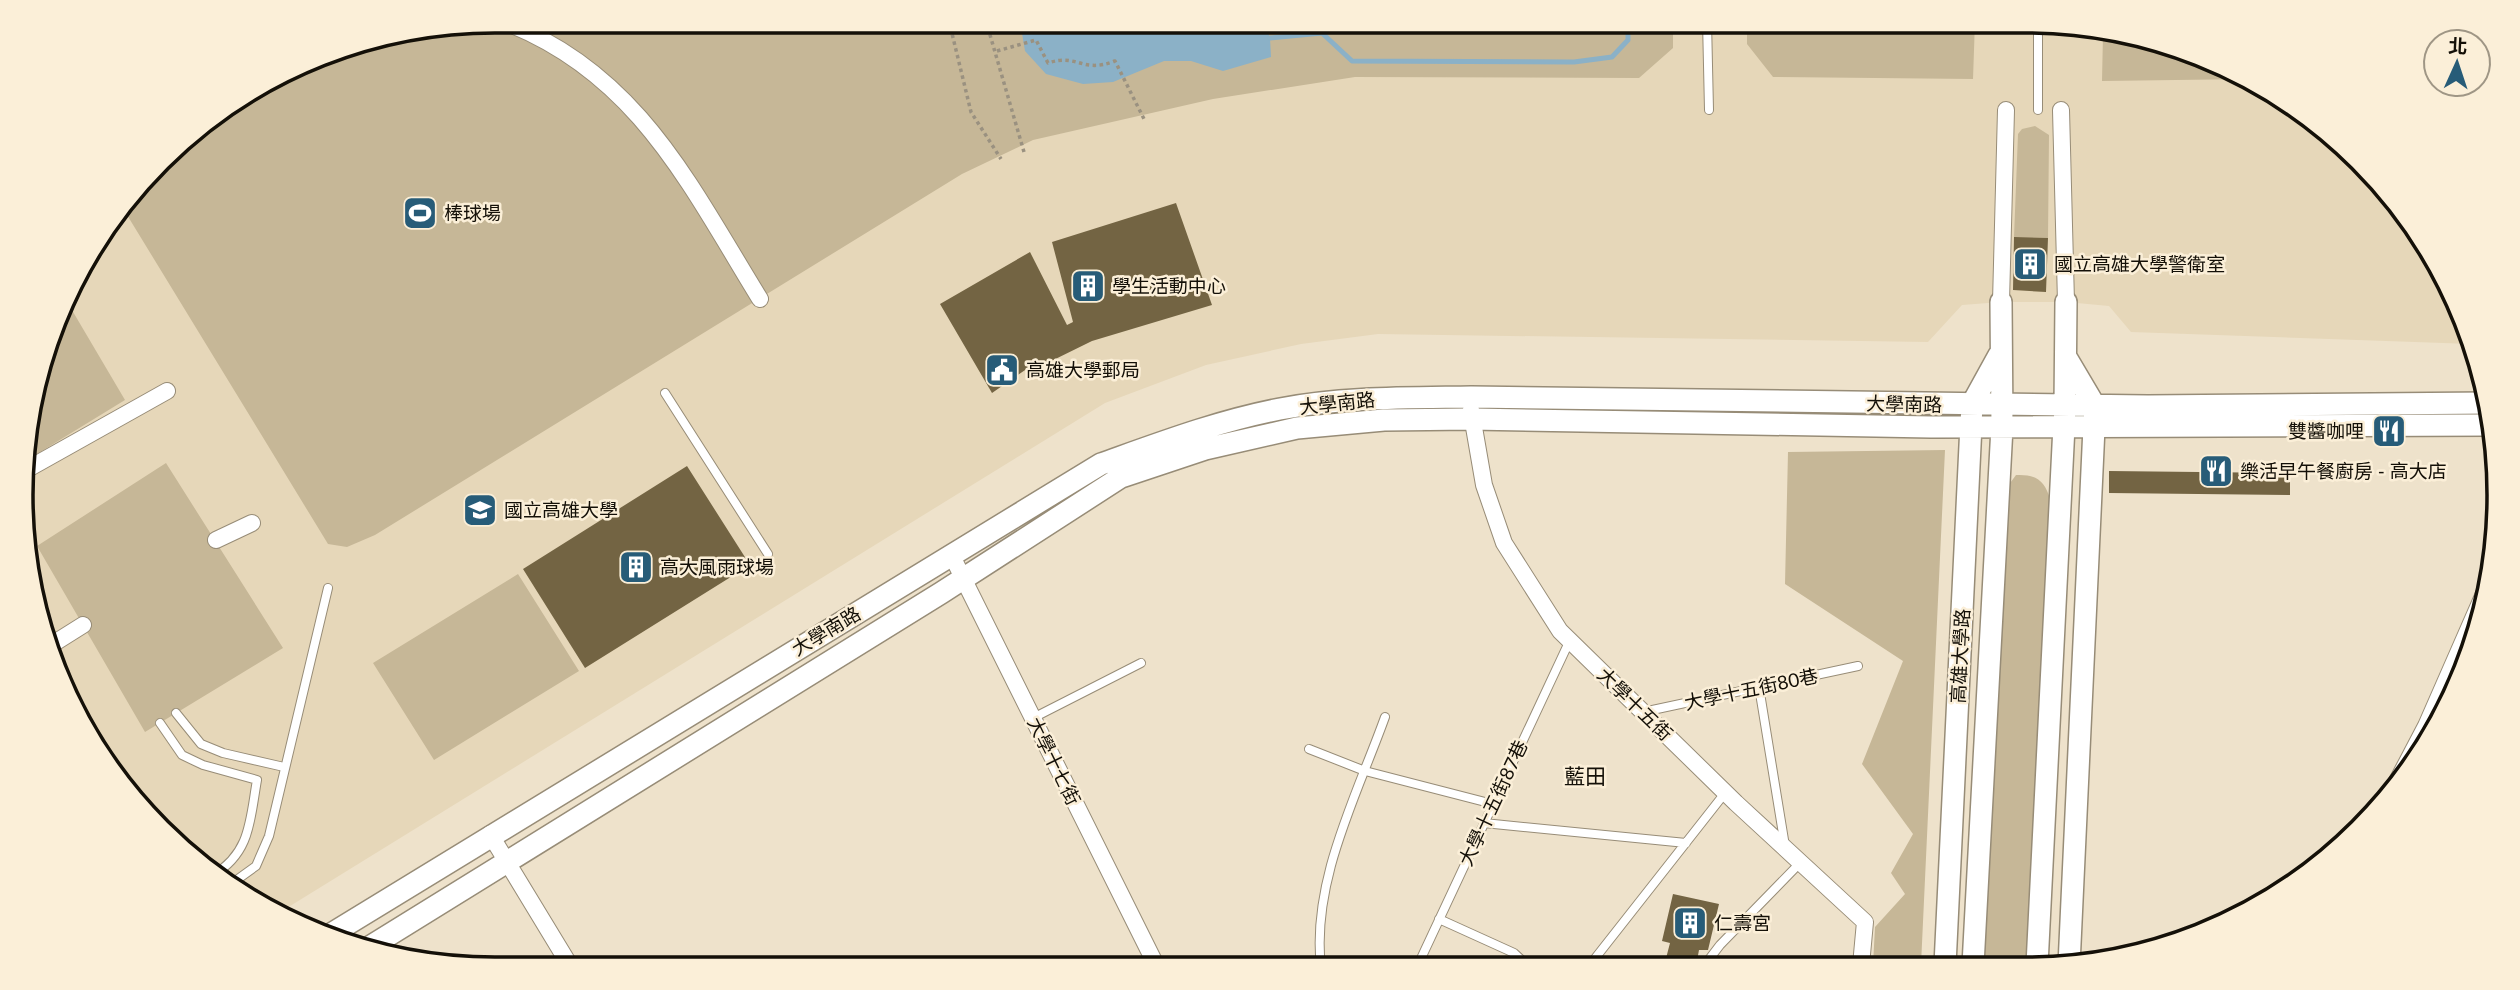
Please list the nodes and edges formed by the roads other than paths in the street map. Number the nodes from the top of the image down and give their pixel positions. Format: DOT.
graph roads {
  1 [pos="533,33"];
  2 [pos="1707,33"];
  3 [pos="2038,33"];
  4 [pos="1709,110"];
  5 [pos="2006,110"];
  6 [pos="2038,110"];
  7 [pos="2060,110"];
  8 [pos="760,299"];
  9 [pos="2001,302"];
  10 [pos="2066,302"];
  11 [pos="2000,354"];
  12 [pos="2066,357"];
  13 [pos="167,391"];
  14 [pos="665,393"];
  15 [pos="1471,397"];
  16 [pos="2478,403"];
  17 [pos="1972,404"];
  18 [pos="2002,405"];
  19 [pos="2064,416"];
  20 [pos="2095,416"];
  21 [pos="1471,418"];
  22 [pos="2481,425"];
  23 [pos="1971,427"];
  24 [pos="2002,427"];
  25 [pos="34,466"];
  26 [pos="253,523"];
  27 [pos="216,540"];
  28 [pos="768,554"];
  29 [pos="951,554"];
  30 [pos="963,579"];
  31 [pos="328,588"];
  32 [pos="83,625"];
  33 [pos="1570,640"];
  34 [pos="58,641"];
  35 [pos="2461,647"];
  36 [pos="1141,663"];
  37 [pos="1858,666"];
  38 [pos="1759,687"];
  39 [pos="1643,712"];
  40 [pos="176,713"];
  41 [pos="2431,714"];
  42 [pos="1385,717"];
  43 [pos="1033,718"];
  44 [pos="160,723"];
  45 [pos="1309,750"];
  46 [pos="284,767"];
  47 [pos="1366,771"];
  48 [pos="1726,793"];
  49 [pos="1493,804"];
  50 [pos="1484,823"];
  51 [pos="490,834"];
  52 [pos="1686,843"];
  53 [pos="1785,849"];
  54 [pos="507,861"];
  55 [pos="1800,863"];
  56 [pos="223,868"];
  57 [pos="238,879"];
  58 [pos="1439,919"];
  59 [pos="339,929"];
  60 [pos="378,942"];
  61 [pos="2069,955"];
  62 [pos="565,957"];
  63 [pos="1152,957"];
  64 [pos="1320,957"];
  65 [pos="1422,957"];
  66 [pos="1518,957"];
  67 [pos="1596,957"];
  68 [pos="1712,957"];
  69 [pos="1862,957"];
  70 [pos="1945,957"];
  71 [pos="1973,957"];
  72 [pos="2037,957"];
  1 -- 8 [label="street"];
  2 -- 4 [label="lane"];
  3 -- 6 [label="lane"];
  5 -- 9 [label="street"];
  7 -- 10 [label="street"];
  9 -- 11 [label="street, 高雄大學路"];
  10 -- 12 [label="street"];
  11 -- 17 [label="street, 高雄大學路"];
  11 -- 18 [label="street, 高雄大學路"];
  12 -- 19 [label="street"];
  12 -- 20 [label="street"];
  13 -- 25 [label="street"];
  14 -- 28 [label="lane"];
  15 -- 17 [label="street, 大學南路"];
  15 -- 21 [label="street, 大學十五街"];
  15 -- 29 [label="street, 大學南路"];
  16 -- 20 [label="street, 大學南路"];
  17 -- 18 [label="street, 大學南路"];
  17 -- 23 [label="street, 高雄大學路"];
  18 -- 19 [label="street, 大學南路"];
  18 -- 24 [label="street, 高雄大學路"];
  19 -- 20 [label="street, 大學南路"];
  19 -- 24 [label="street, 大學南路"];
  19 -- 72 [label="street"];
  20 -- 22 [label="street, 大學南路"];
  20 -- 61 [label="street"];
  21 -- 23 [label="street, 大學南路"];
  21 -- 30 [label="street, 大學南路"];
  21 -- 33 [label="street, 大學十五街"];
  23 -- 24 [label="street, 大學南路"];
  23 -- 70 [label="street, 高雄大學路"];
  24 -- 71 [label="street, 高雄大學路"];
  26 -- 27 [label="street"];
  29 -- 30 [label="street, 大學十七街"];
  29 -- 51 [label="street, 大學南路"];
  30 -- 43 [label="street, 大學十七街"];
  30 -- 54 [label="street, 大學南路"];
  31 -- 46 [label="lane"];
  32 -- 34 [label="street"];
  33 -- 39 [label="street, 大學十五街"];
  33 -- 49 [label="lane, 大學十五街87巷"];
  35 -- 41 [label="street"];
  36 -- 43 [label="lane"];
  37 -- 38 [label="lane, 大學十五街80巷"];
  38 -- 39 [label="lane, 大學十五街80巷"];
  38 -- 53 [label="lane"];
  39 -- 48 [label="street, 大學十五街"];
  40 -- 46 [label="lane"];
  42 -- 47 [label="lane"];
  43 -- 63 [label="street, 大學十七街"];
  44 -- 56 [label="lane"];
  45 -- 47 [label="lane"];
  46 -- 57 [label="lane"];
  47 -- 49 [label="lane"];
  47 -- 64 [label="lane"];
  48 -- 52 [label="lane"];
  48 -- 53 [label="street, 大學十五街"];
  49 -- 50 [label="lane, 大學十五街87巷"];
  50 -- 52 [label="lane"];
  50 -- 58 [label="lane, 大學十五街87巷"];
  51 -- 54 [label="street"];
  51 -- 59 [label="street, 大學南路"];
  52 -- 67 [label="lane"];
  53 -- 55 [label="street, 大學十五街"];
  54 -- 60 [label="street, 大學南路"];
  54 -- 62 [label="street"];
  55 -- 68 [label="lane"];
  55 -- 69 [label="street, 大學十五街"];
  58 -- 65 [label="lane, 大學十五街87巷"];
  58 -- 66 [label="lane"];
}
